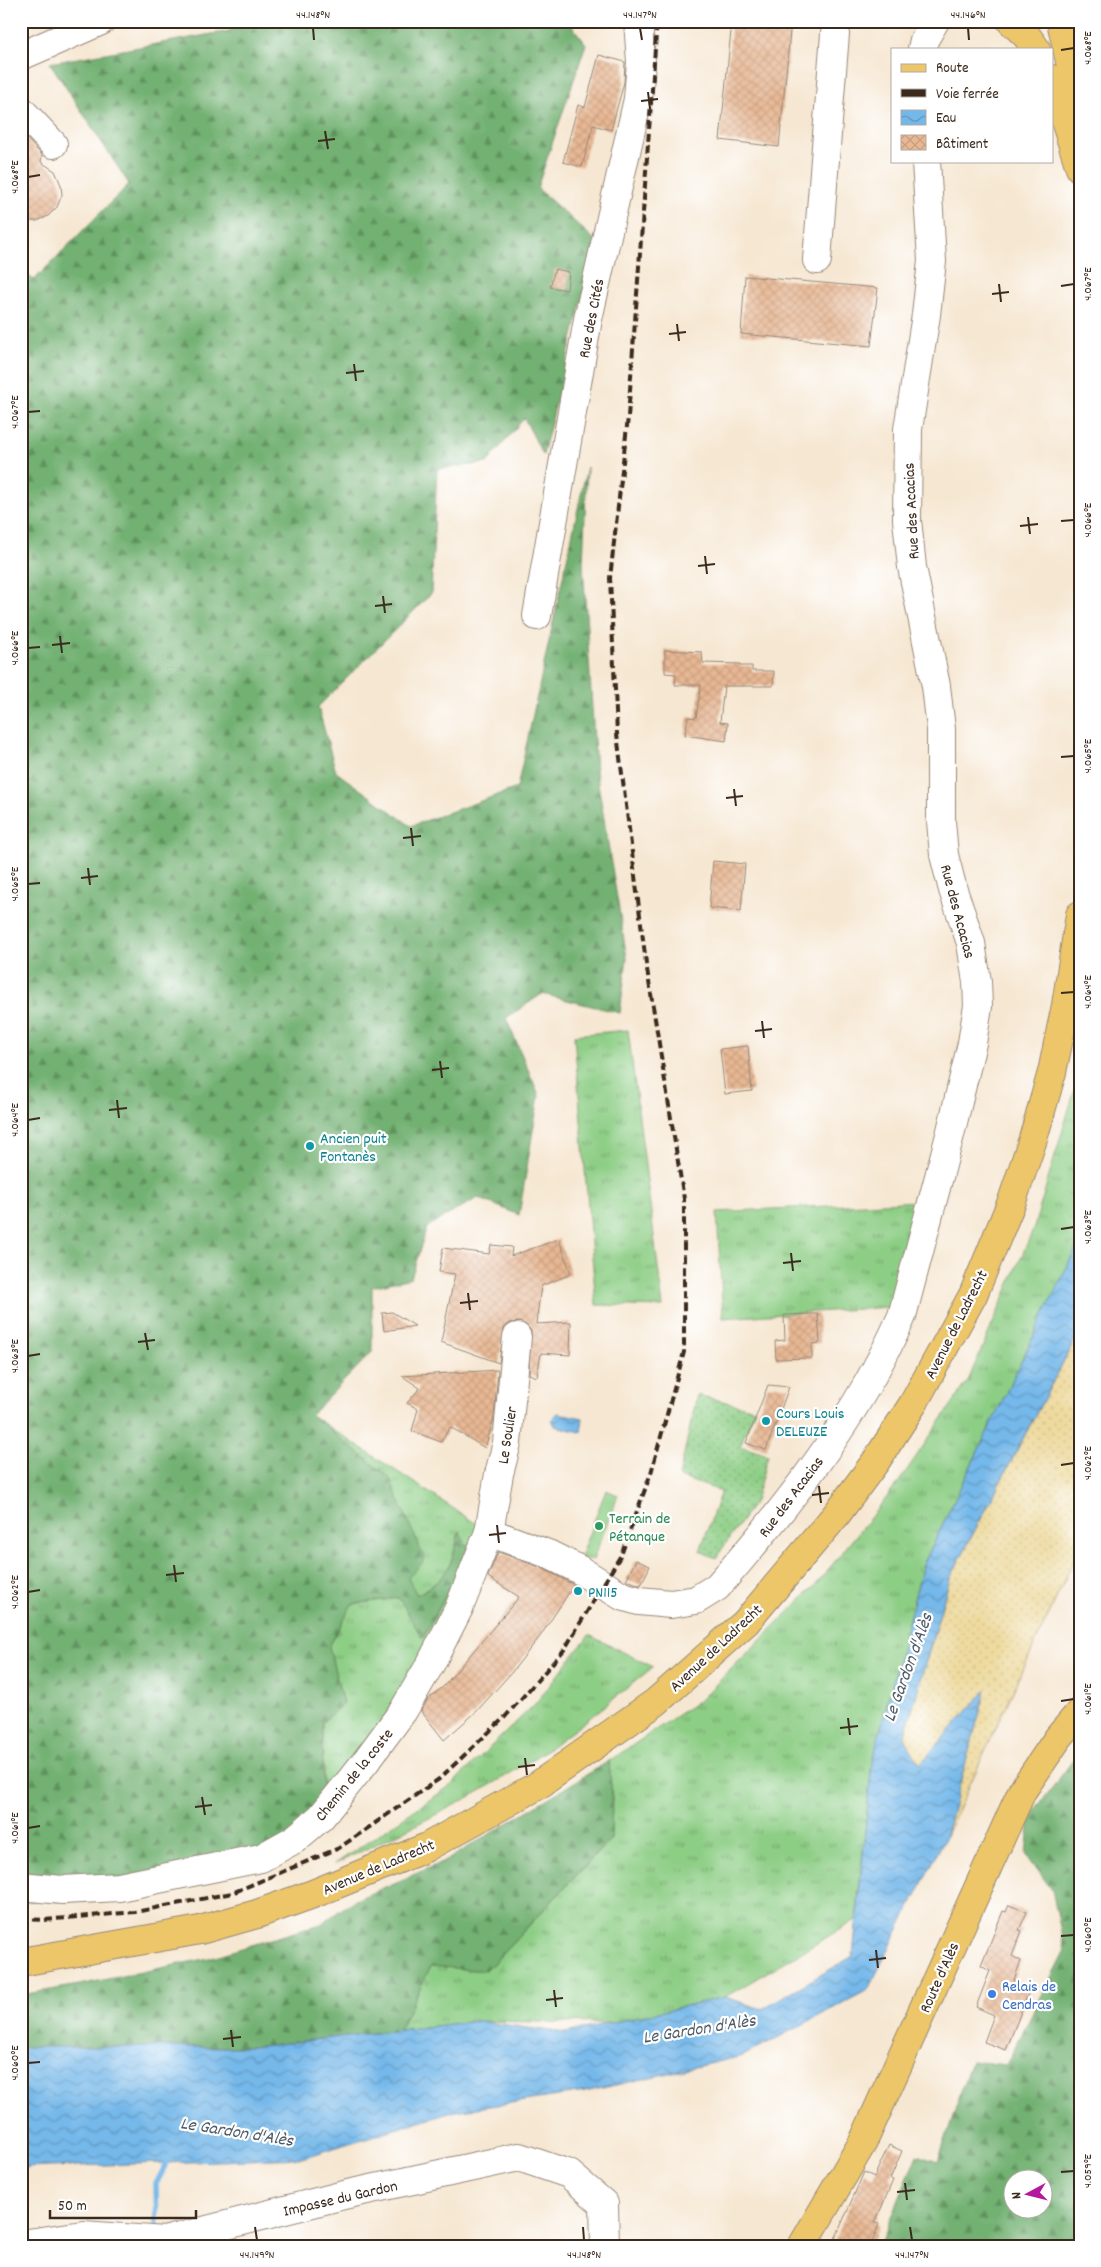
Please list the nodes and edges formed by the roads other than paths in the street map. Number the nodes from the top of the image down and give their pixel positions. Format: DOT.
graph roads {
  1 [pos="101,21"];
  2 [pos="638,21"];
  3 [pos="836,21"];
  4 [pos="1011,21"];
  5 [pos="1061,21"];
  6 [pos="933,22"];
  7 [pos="922,48"];
  8 [pos="1035,48"];
  9 [pos="21,56"];
  10 [pos="1054,85"];
  11 [pos="1080,108"];
  12 [pos="21,110"];
  13 [pos="53,144"];
  14 [pos="926,162"];
  15 [pos="1080,168"];
  16 [pos="817,260"];
  17 [pos="537,616"];
  18 [pos="1080,915"];
  19 [pos="517,1337"];
  20 [pos="489,1532"];
  21 [pos="1080,1712"];
  22 [pos="21,1886"];
  23 [pos="21,1962"];
  24 [pos="21,2244"];
  25 [pos="605,2246"];
  26 [pos="802,2246"];
  1 -- 9 [label="street"];
  2 -- 17 [label="street, Rue des Cités"];
  3 -- 16 [label="street"];
  4 -- 8 [label="main road"];
  5 -- 11 [label="main road"];
  6 -- 7 [label="street"];
  10 -- 15 [label="main road"];
  12 -- 13 [label="street"];
  14 -- 20 [label="street, Rue des Acacias"];
  18 -- 23 [label="main road, Avenue de Ladrecht"];
  19 -- 20 [label="street, Le Soulier"];
  20 -- 22 [label="street, Chemin de la coste"];
  21 -- 26 [label="main road, Route d'Alès"];
  24 -- 25 [label="street, Impasse du Gardon"];
}
